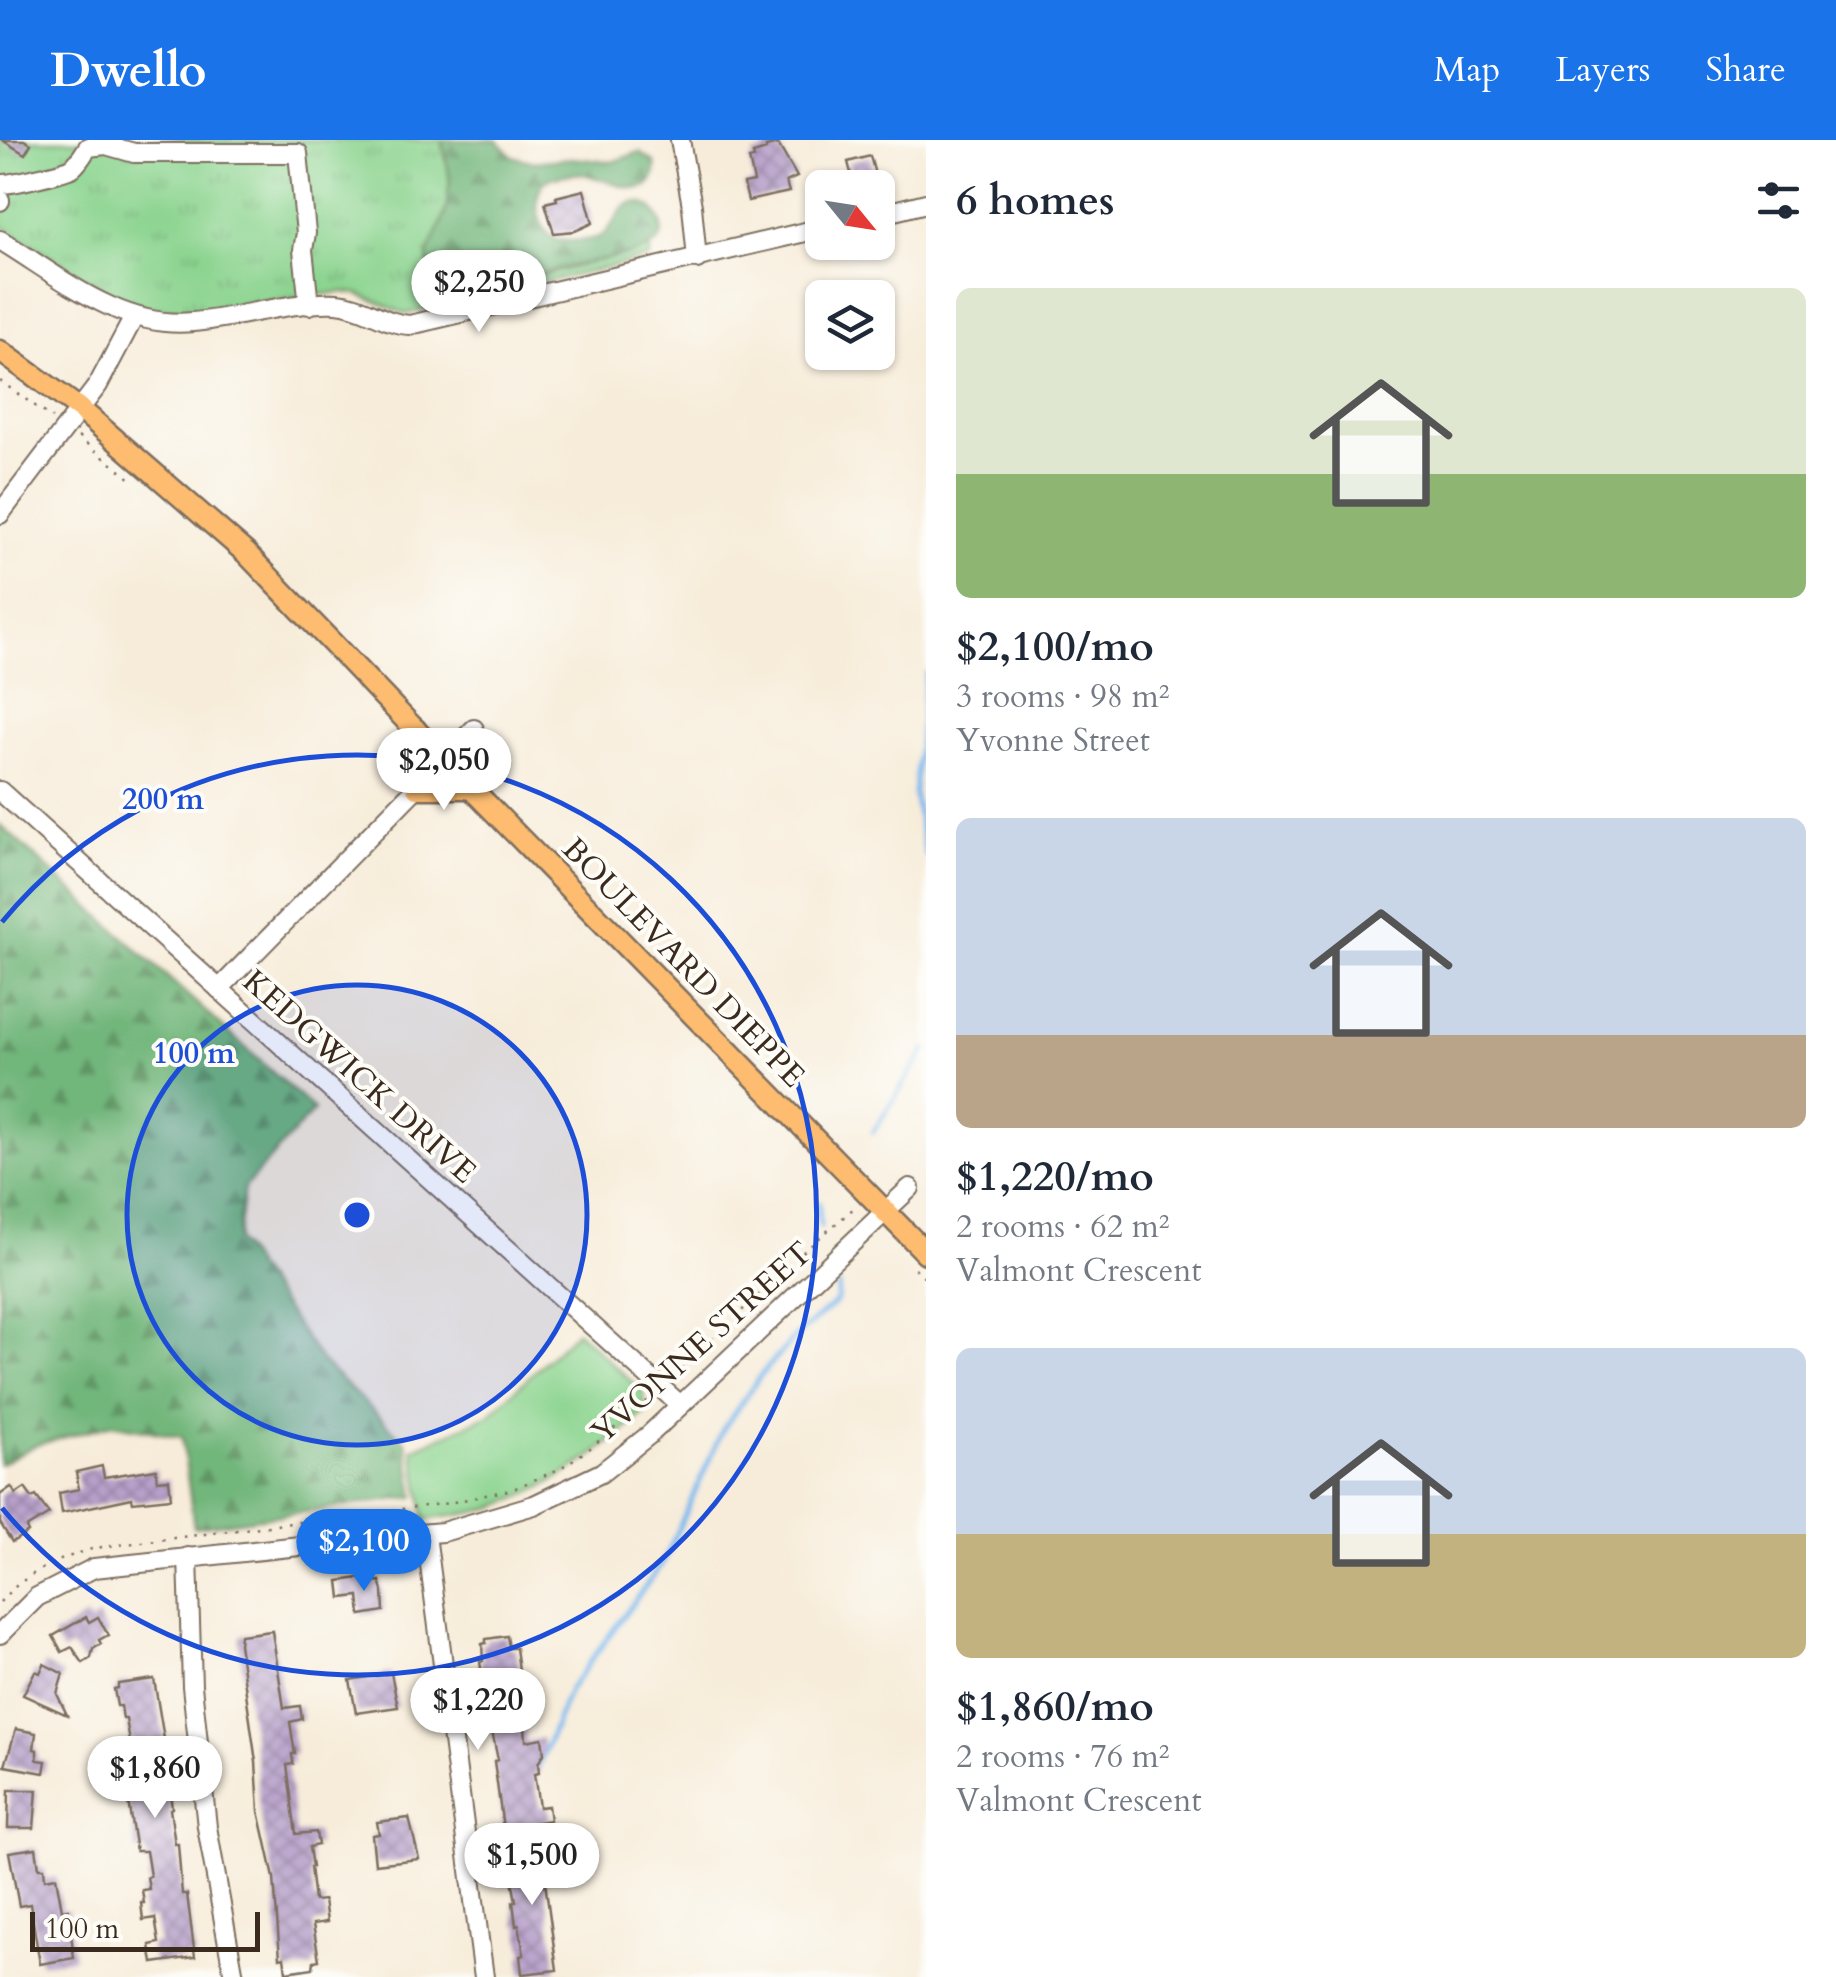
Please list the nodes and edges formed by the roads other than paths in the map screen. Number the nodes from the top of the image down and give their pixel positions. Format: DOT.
graph roads {
  1 [pos="680,140"];
  2 [pos="0,184"];
  3 [pos="926,203"];
  4 [pos="895,211"];
  5 [pos="805,232"];
  6 [pos="0,240"];
  7 [pos="697,259"];
  8 [pos="309,305"];
  9 [pos="134,318"];
  10 [pos="0,351"];
  11 [pos="80,409"];
  12 [pos="0,514"];
  13 [pos="415,729"];
  14 [pos="474,729"];
  15 [pos="444,760"];
  16 [pos="417,788"];
  17 [pos="471,788"];
  18 [pos="0,791"];
  19 [pos="219,989"];
  20 [pos="910,1188"];
  21 [pos="886,1213"];
  22 [pos="926,1253"];
  23 [pos="680,1404"];
  24 [pos="426,1536"];
  25 [pos="188,1557"];
  26 [pos="0,1634"];
  27 [pos="234,1977"];
  28 [pos="484,1977"];
  1 -- 7 [label="street"];
  2 -- 8 [label="street"];
  3 -- 4 [label="street"];
  5 -- 7 [label="street"];
  6 -- 9 [label="street"];
  7 -- 8 [label="street"];
  8 -- 9 [label="street"];
  9 -- 11 [label="street"];
  10 -- 11 [label="main road, BOULEVARD DIEPPE"];
  11 -- 12 [label="street"];
  11 -- 13 [label="main road, BOULEVARD DIEPPE"];
  13 -- 15 [label="main road, BOULEVARD DIEPPE"];
  13 -- 16 [label="main road"];
  14 -- 15 [label="street"];
  15 -- 16 [label="street"];
  15 -- 17 [label="main road, BOULEVARD DIEPPE"];
  16 -- 17 [label="main road"];
  16 -- 19 [label="street"];
  17 -- 21 [label="main road, BOULEVARD DIEPPE"];
  18 -- 19 [label="street, KEDGWICK DRIVE"];
  19 -- 23 [label="street, KEDGWICK DRIVE"];
  20 -- 21 [label="street, YVONNE STREET"];
  21 -- 22 [label="main road, BOULEVARD DIEPPE"];
  21 -- 23 [label="street, YVONNE STREET"];
  23 -- 24 [label="street, YVONNE STREET"];
  24 -- 25 [label="street, YVONNE STREET"];
  24 -- 28 [label="street"];
  25 -- 26 [label="street, YVONNE STREET"];
  25 -- 27 [label="street"];
}
